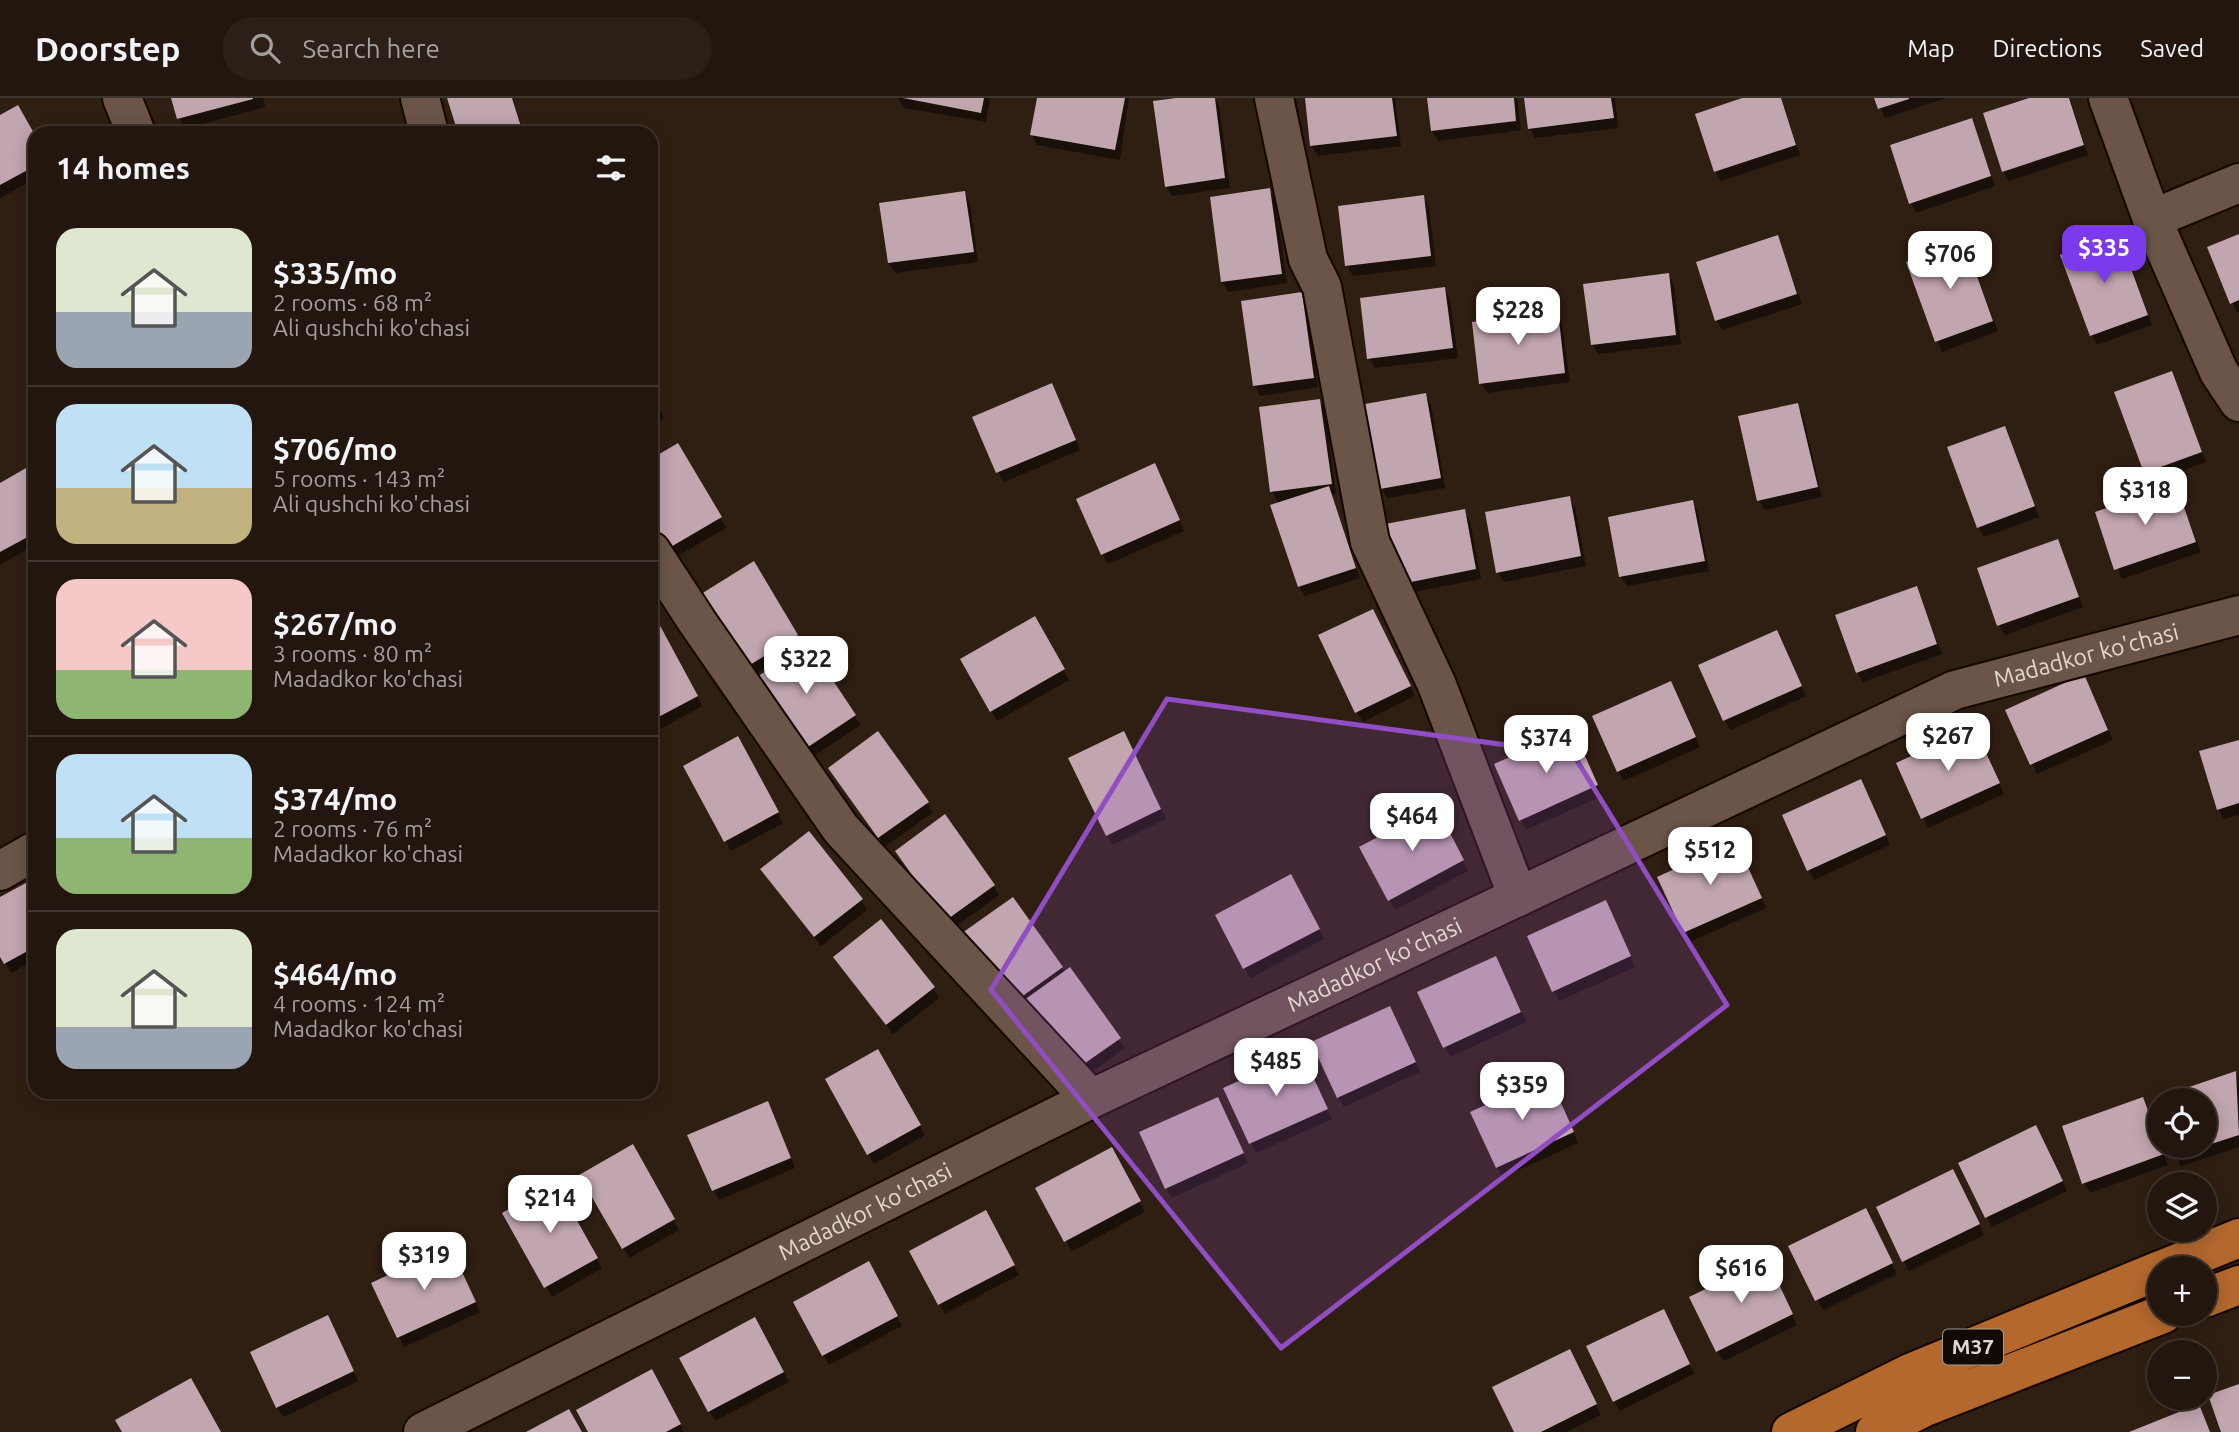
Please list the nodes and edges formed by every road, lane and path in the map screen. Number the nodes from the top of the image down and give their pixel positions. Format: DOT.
graph roads {
  1 [pos="122,98"];
  2 [pos="420,98"];
  3 [pos="1274,98"];
  4 [pos="2108,98"];
  5 [pos="133,126"];
  6 [pos="427,126"];
  7 [pos="2239,183"];
  8 [pos="2152,219"];
  9 [pos="2239,402"];
  10 [pos="658,561"];
  11 [pos="2239,615"];
  12 [pos="28,855"];
  13 [pos="0,871"];
  14 [pos="1518,897"];
  15 [pos="1091,1099"];
  16 [pos="2239,1238"];
  17 [pos="2194,1256"];
  18 [pos="2147,1275"];
  19 [pos="2239,1285"];
  20 [pos="2217,1293"];
  21 [pos="2147,1320"];
  22 [pos="423,1432"];
  23 [pos="1791,1432"];
  24 [pos="1875,1432"];
  1 -- 5 [label="street"];
  2 -- 6 [label="street"];
  3 -- 14 [label="street"];
  4 -- 8 [label="street"];
  7 -- 8 [label="street"];
  8 -- 9 [label="street"];
  10 -- 15 [label="street"];
  11 -- 14 [label="street, Madadkor ko'chasi"];
  12 -- 13 [label="street"];
  14 -- 15 [label="street, Madadkor ko'chasi"];
  15 -- 22 [label="street, Madadkor ko'chasi"];
  16 -- 17 [label="highway, M37"];
  18 -- 23 [label="highway, M37"];
  19 -- 20 [label="highway"];
  21 -- 24 [label="highway, M37"];
}
